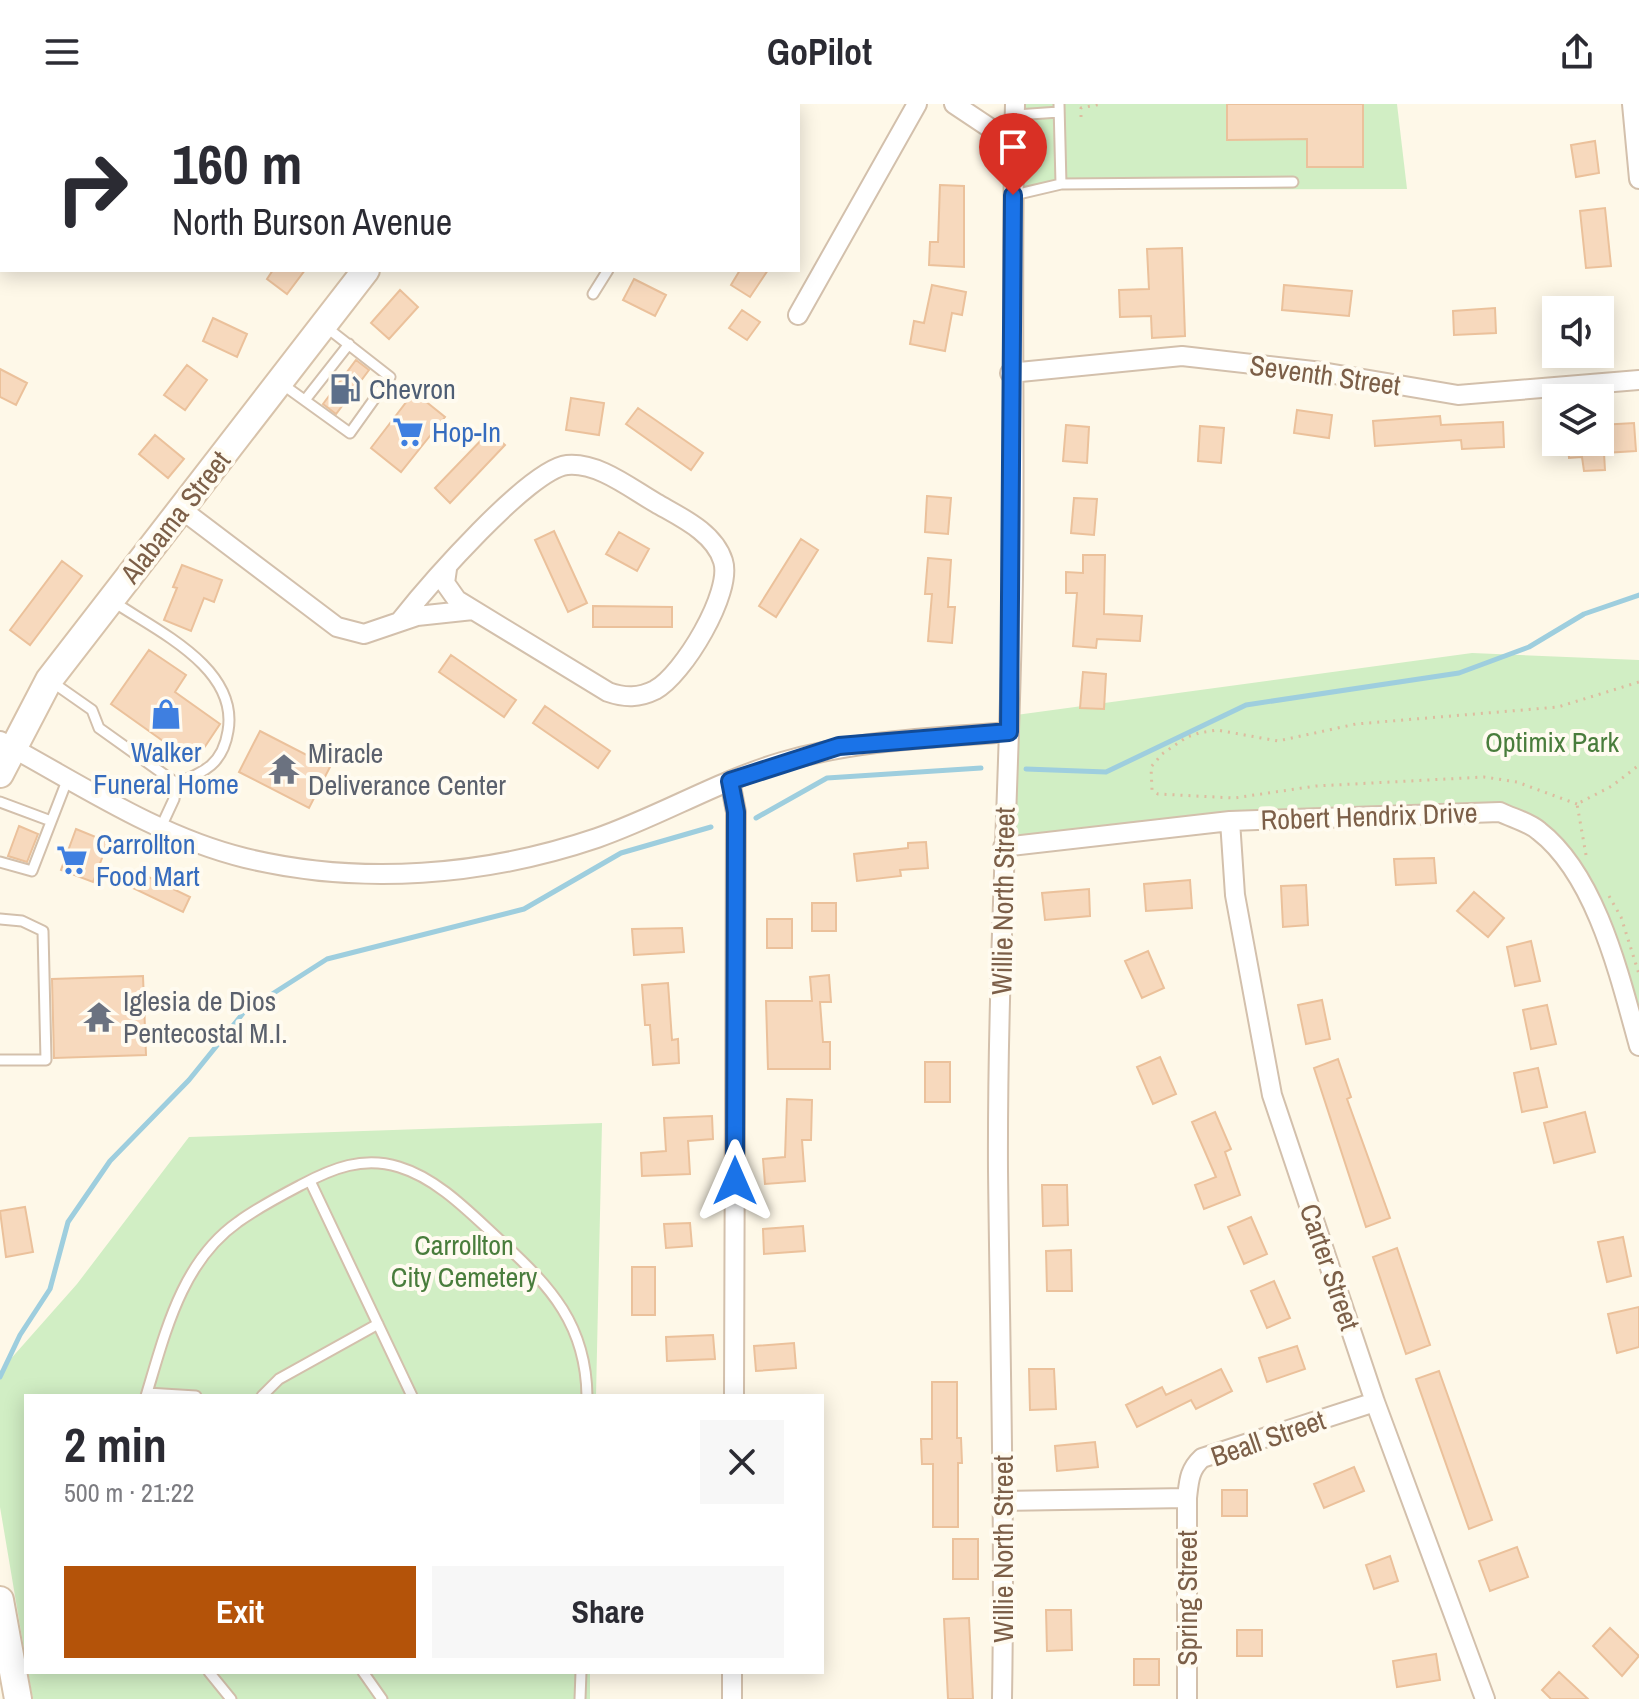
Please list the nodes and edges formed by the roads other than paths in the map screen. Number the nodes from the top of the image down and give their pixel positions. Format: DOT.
graph roads {
  1 [pos="917,104"];
  2 [pos="954,104"];
  3 [pos="1632,104"];
  4 [pos="1059,108"];
  5 [pos="1015,109"];
  6 [pos="1014,144"];
  7 [pos="1639,179"];
  8 [pos="1293,182"];
  9 [pos="1061,184"];
  10 [pos="1013,195"];
  11 [pos="364,272"];
  12 [pos="607,272"];
  13 [pos="593,294"];
  14 [pos="798,315"];
  15 [pos="324,325"];
  16 [pos="349,344"];
  17 [pos="1010,373"];
  18 [pos="1639,380"];
  19 [pos="279,382"];
  20 [pos="305,400"];
  21 [pos="181,509"];
  22 [pos="447,569"];
  23 [pos="111,600"];
  24 [pos="473,610"];
  25 [pos="400,621"];
  26 [pos="49,680"];
  27 [pos="1009,732"];
  28 [pos="6,744"];
  29 [pos="0,774"];
  30 [pos="68,778"];
  31 [pos="730,781"];
  32 [pos="176,783"];
  33 [pos="0,802"];
  34 [pos="51,821"];
  35 [pos="1230,821"];
  36 [pos="161,827"];
  37 [pos="1003,847"];
  38 [pos="0,862"];
  39 [pos="0,919"];
  40 [pos="1639,1046"];
  41 [pos="0,1060"];
  42 [pos="310,1181"];
  43 [pos="378,1324"];
  44 [pos="146,1394"];
  45 [pos="264,1394"];
  46 [pos="411,1394"];
  47 [pos="587,1394"];
  48 [pos="734,1394"];
  49 [pos="1375,1402"];
  50 [pos="1187,1498"];
  51 [pos="1005,1501"];
  52 [pos="0,1600"];
  53 [pos="18,1653"];
  54 [pos="211,1674"];
  55 [pos="364,1674"];
  56 [pos="581,1674"];
  57 [pos="732,1674"];
  58 [pos="18,1699"];
  59 [pos="231,1699"];
  60 [pos="382,1699"];
  61 [pos="580,1699"];
  62 [pos="732,1699"];
  63 [pos="1002,1699"];
  64 [pos="1187,1699"];
  65 [pos="1485,1699"];
  1 -- 14 [label="street"];
  2 -- 6 [label="street"];
  3 -- 7 [label="street"];
  4 -- 5 [label="lane"];
  4 -- 9 [label="lane"];
  5 -- 6 [label="street, Willie North Street"];
  6 -- 10 [label="street, Willie North Street"];
  8 -- 9 [label="lane"];
  9 -- 10 [label="lane"];
  10 -- 17 [label="street, Willie North Street"];
  11 -- 15 [label="main road, Alabama Street"];
  12 -- 13 [label="lane"];
  15 -- 16 [label="lane"];
  15 -- 19 [label="main road, Alabama Street"];
  16 -- 20 [label="lane"];
  16 -- 20 [label="lane"];
  17 -- 18 [label="street, Seventh Street"];
  17 -- 27 [label="street, Willie North Street"];
  19 -- 20 [label="lane"];
  19 -- 21 [label="main road, Alabama Street"];
  21 -- 23 [label="main road, Alabama Street"];
  21 -- 25 [label="street"];
  22 -- 24 [label="street"];
  22 -- 24 [label="street"];
  22 -- 25 [label="street"];
  23 -- 26 [label="main road, Alabama Street"];
  23 -- 32 [label="lane"];
  24 -- 25 [label="street"];
  26 -- 28 [label="main road, Alabama Street"];
  26 -- 32 [label="lane"];
  27 -- 31 [label="street"];
  27 -- 37 [label="street, Willie North Street"];
  28 -- 29 [label="main road, Alabama Street"];
  28 -- 30 [label="street"];
  30 -- 34 [label="lane"];
  30 -- 36 [label="street"];
  31 -- 36 [label="street"];
  31 -- 48 [label="street"];
  32 -- 36 [label="lane"];
  33 -- 34 [label="lane"];
  34 -- 38 [label="lane"];
  35 -- 37 [label="street, Robert Hendrix Drive"];
  35 -- 40 [label="street, Robert Hendrix Drive"];
  35 -- 49 [label="street, Carter Street"];
  37 -- 51 [label="street, Willie North Street"];
  39 -- 41 [label="lane"];
  42 -- 43 [label="lane"];
  42 -- 44 [label="lane"];
  42 -- 47 [label="lane"];
  43 -- 45 [label="lane"];
  43 -- 46 [label="lane"];
  49 -- 50 [label="street, Beall Street"];
  49 -- 65 [label="street, Carter Street"];
  50 -- 51 [label="street"];
  50 -- 64 [label="street, Spring Street"];
  51 -- 63 [label="street, Willie North Street"];
  52 -- 53 [label="main road"];
  53 -- 58 [label="main road"];
  54 -- 59 [label="lane"];
  55 -- 60 [label="lane"];
  56 -- 61 [label="lane"];
  57 -- 62 [label="street"];
}
